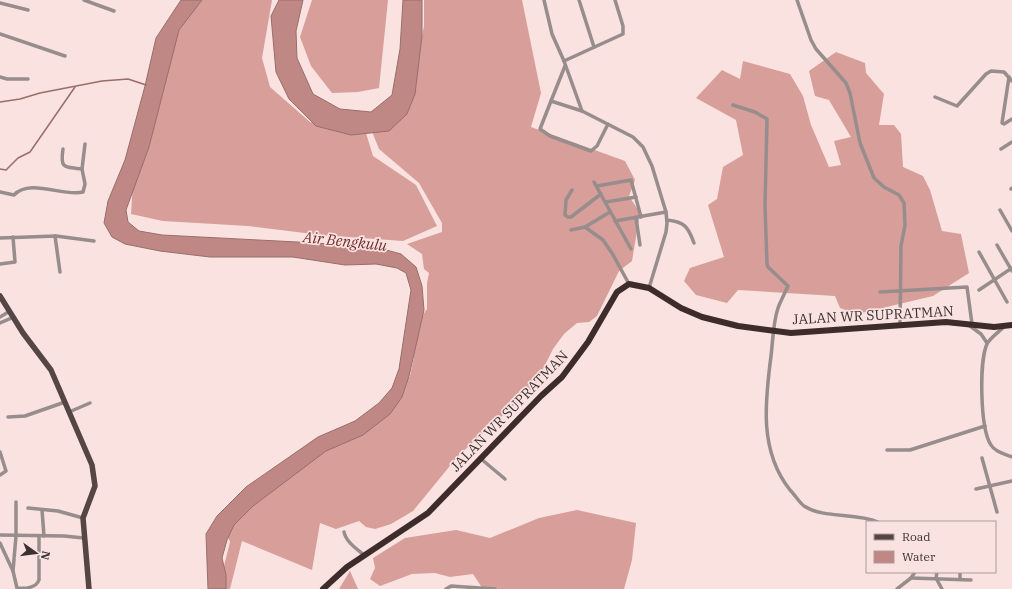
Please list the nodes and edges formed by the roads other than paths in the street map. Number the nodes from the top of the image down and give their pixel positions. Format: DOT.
graph roads {
  1 [pos="84,0"];
  2 [pos="544,0"];
  3 [pos="579,0"];
  4 [pos="615,0"];
  5 [pos="797,0"];
  6 [pos="0,3"];
  7 [pos="28,10"];
  8 [pos="114,11"];
  9 [pos="0,34"];
  10 [pos="594,47"];
  11 [pos="65,56"];
  12 [pos="564,60"];
  13 [pos="565,66"];
  14 [pos="0,77"];
  15 [pos="1009,77"];
  16 [pos="28,78"];
  17 [pos="1012,81"];
  18 [pos="935,97"];
  19 [pos="551,101"];
  20 [pos="733,105"];
  21 [pos="582,112"];
  22 [pos="1012,119"];
  23 [pos="608,124"];
  24 [pos="1012,142"];
  25 [pos="85,144"];
  26 [pos="63,149"];
  27 [pos="1001,149"];
  28 [pos="82,169"];
  29 [pos="594,182"];
  30 [pos="597,186"];
  31 [pos="572,190"];
  32 [pos="0,192"];
  33 [pos="601,194"];
  34 [pos="636,198"];
  35 [pos="606,202"];
  36 [pos="1000,210"];
  37 [pos="610,212"];
  38 [pos="666,212"];
  39 [pos="641,217"];
  40 [pos="636,218"];
  41 [pos="667,220"];
  42 [pos="615,222"];
  43 [pos="585,227"];
  44 [pos="571,230"];
  45 [pos="1012,231"];
  46 [pos="54,236"];
  47 [pos="13,237"];
  48 [pos="0,238"];
  49 [pos="94,241"];
  50 [pos="694,243"];
  51 [pos="640,245"];
  52 [pos="997,245"];
  53 [pos="631,249"];
  54 [pos="979,252"];
  55 [pos="0,264"];
  56 [pos="1012,269"];
  57 [pos="60,272"];
  58 [pos="995,279"];
  59 [pos="630,284"];
  60 [pos="649,288"];
  61 [pos="900,290"];
  62 [pos="979,290"];
  63 [pos="880,292"];
  64 [pos="0,296"];
  65 [pos="1007,302"];
  66 [pos="10,311"];
  67 [pos="0,317"];
  68 [pos="14,317"];
  69 [pos="0,323"];
  70 [pos="900,324"];
  71 [pos="969,324"];
  72 [pos="1012,325"];
  73 [pos="1005,326"];
  74 [pos="774,330"];
  75 [pos="987,343"];
  76 [pos="65,402"];
  77 [pos="90,403"];
  78 [pos="68,412"];
  79 [pos="8,417"];
  80 [pos="985,426"];
  81 [pos="887,450"];
  82 [pos="0,452"];
  83 [pos="1012,457"];
  84 [pos="480,458"];
  85 [pos="982,458"];
  86 [pos="0,475"];
  87 [pos="505,479"];
  88 [pos="1012,481"];
  89 [pos="990,486"];
  90 [pos="976,489"];
  91 [pos="16,502"];
  92 [pos="28,508"];
  93 [pos="42,510"];
  94 [pos="997,512"];
  95 [pos="83,518"];
  96 [pos="875,521"];
  97 [pos="344,532"];
  98 [pos="0,535"];
  99 [pos="16,536"];
  100 [pos="39,536"];
  101 [pos="44,536"];
  102 [pos="84,538"];
  103 [pos="0,543"];
  104 [pos="364,556"];
  105 [pos="13,571"];
  106 [pos="915,573"];
  107 [pos="937,573"];
  108 [pos="960,573"];
  109 [pos="911,578"];
  110 [pos="936,578"];
  111 [pos="960,579"];
  112 [pos="971,580"];
  113 [pos="89,589"];
  114 [pos="323,589"];
  115 [pos="446,589"];
  116 [pos="494,589"];
  117 [pos="898,589"];
  118 [pos="942,589"];
  1 -- 8 [label="street"];
  2 -- 12 [label="street"];
  3 -- 10 [label="street"];
  4 -- 10 [label="street"];
  5 -- 61 [label="street"];
  6 -- 7 [label="street"];
  9 -- 11 [label="street"];
  10 -- 12 [label="street"];
  12 -- 13 [label="street"];
  13 -- 19 [label="street"];
  13 -- 21 [label="street"];
  14 -- 16 [label="street"];
  15 -- 17 [label="street"];
  15 -- 18 [label="street"];
  15 -- 22 [label="street"];
  19 -- 21 [label="street"];
  19 -- 23 [label="street"];
  20 -- 74 [label="street"];
  21 -- 23 [label="street"];
  23 -- 38 [label="street"];
  24 -- 27 [label="street"];
  25 -- 28 [label="street"];
  26 -- 28 [label="street"];
  28 -- 32 [label="street"];
  29 -- 30 [label="street"];
  30 -- 33 [label="street"];
  30 -- 34 [label="street"];
  31 -- 33 [label="street"];
  33 -- 35 [label="street"];
  34 -- 35 [label="street"];
  34 -- 39 [label="street"];
  35 -- 37 [label="street"];
  36 -- 45 [label="street"];
  37 -- 42 [label="street"];
  37 -- 43 [label="street"];
  38 -- 39 [label="street"];
  38 -- 41 [label="street"];
  39 -- 40 [label="street"];
  40 -- 42 [label="street"];
  40 -- 51 [label="street"];
  41 -- 50 [label="street"];
  41 -- 60 [label="street"];
  42 -- 53 [label="street"];
  43 -- 44 [label="street"];
  43 -- 59 [label="street"];
  46 -- 47 [label="street"];
  46 -- 49 [label="street"];
  46 -- 57 [label="street"];
  47 -- 48 [label="street"];
  47 -- 55 [label="street"];
  52 -- 56 [label="street"];
  54 -- 58 [label="street"];
  56 -- 58 [label="street"];
  58 -- 62 [label="street"];
  58 -- 65 [label="street"];
  59 -- 60 [label="highway, JALAN WR SUPRATMAN"];
  59 -- 84 [label="highway, JALAN WR SUPRATMAN"];
  60 -- 74 [label="highway, JALAN WR SUPRATMAN"];
  61 -- 63 [label="street"];
  61 -- 70 [label="street"];
  61 -- 71 [label="street"];
  64 -- 66 [label="main road"];
  66 -- 67 [label="street"];
  66 -- 68 [label="main road"];
  68 -- 69 [label="street"];
  68 -- 76 [label="main road"];
  70 -- 71 [label="highway, JALAN WR SUPRATMAN"];
  70 -- 74 [label="highway, JALAN WR SUPRATMAN"];
  71 -- 73 [label="highway, JALAN WR SUPRATMAN"];
  71 -- 75 [label="street"];
  72 -- 73 [label="highway, JALAN WR SUPRATMAN"];
  73 -- 75 [label="street"];
  74 -- 96 [label="street"];
  75 -- 80 [label="street"];
  76 -- 78 [label="main road"];
  76 -- 79 [label="street"];
  77 -- 78 [label="street"];
  78 -- 95 [label="main road"];
  80 -- 81 [label="street"];
  80 -- 83 [label="street"];
  82 -- 86 [label="street"];
  84 -- 87 [label="street"];
  84 -- 104 [label="highway, JALAN WR SUPRATMAN"];
  85 -- 89 [label="street"];
  88 -- 89 [label="street"];
  89 -- 90 [label="street"];
  89 -- 94 [label="street"];
  91 -- 99 [label="street"];
  92 -- 93 [label="street"];
  93 -- 95 [label="street"];
  93 -- 101 [label="street"];
  95 -- 102 [label="main road"];
  97 -- 104 [label="street"];
  98 -- 99 [label="street"];
  99 -- 100 [label="street"];
  99 -- 105 [label="street"];
  100 -- 101 [label="street"];
  100 -- 105 [label="street"];
  101 -- 102 [label="street"];
  102 -- 113 [label="main road"];
  103 -- 105 [label="street"];
  104 -- 114 [label="highway, JALAN WR SUPRATMAN"];
  106 -- 109 [label="street"];
  107 -- 110 [label="street"];
  108 -- 111 [label="street"];
  109 -- 110 [label="street"];
  109 -- 117 [label="street"];
  110 -- 111 [label="street"];
  110 -- 118 [label="street"];
  111 -- 112 [label="street"];
  115 -- 116 [label="street"];
}
